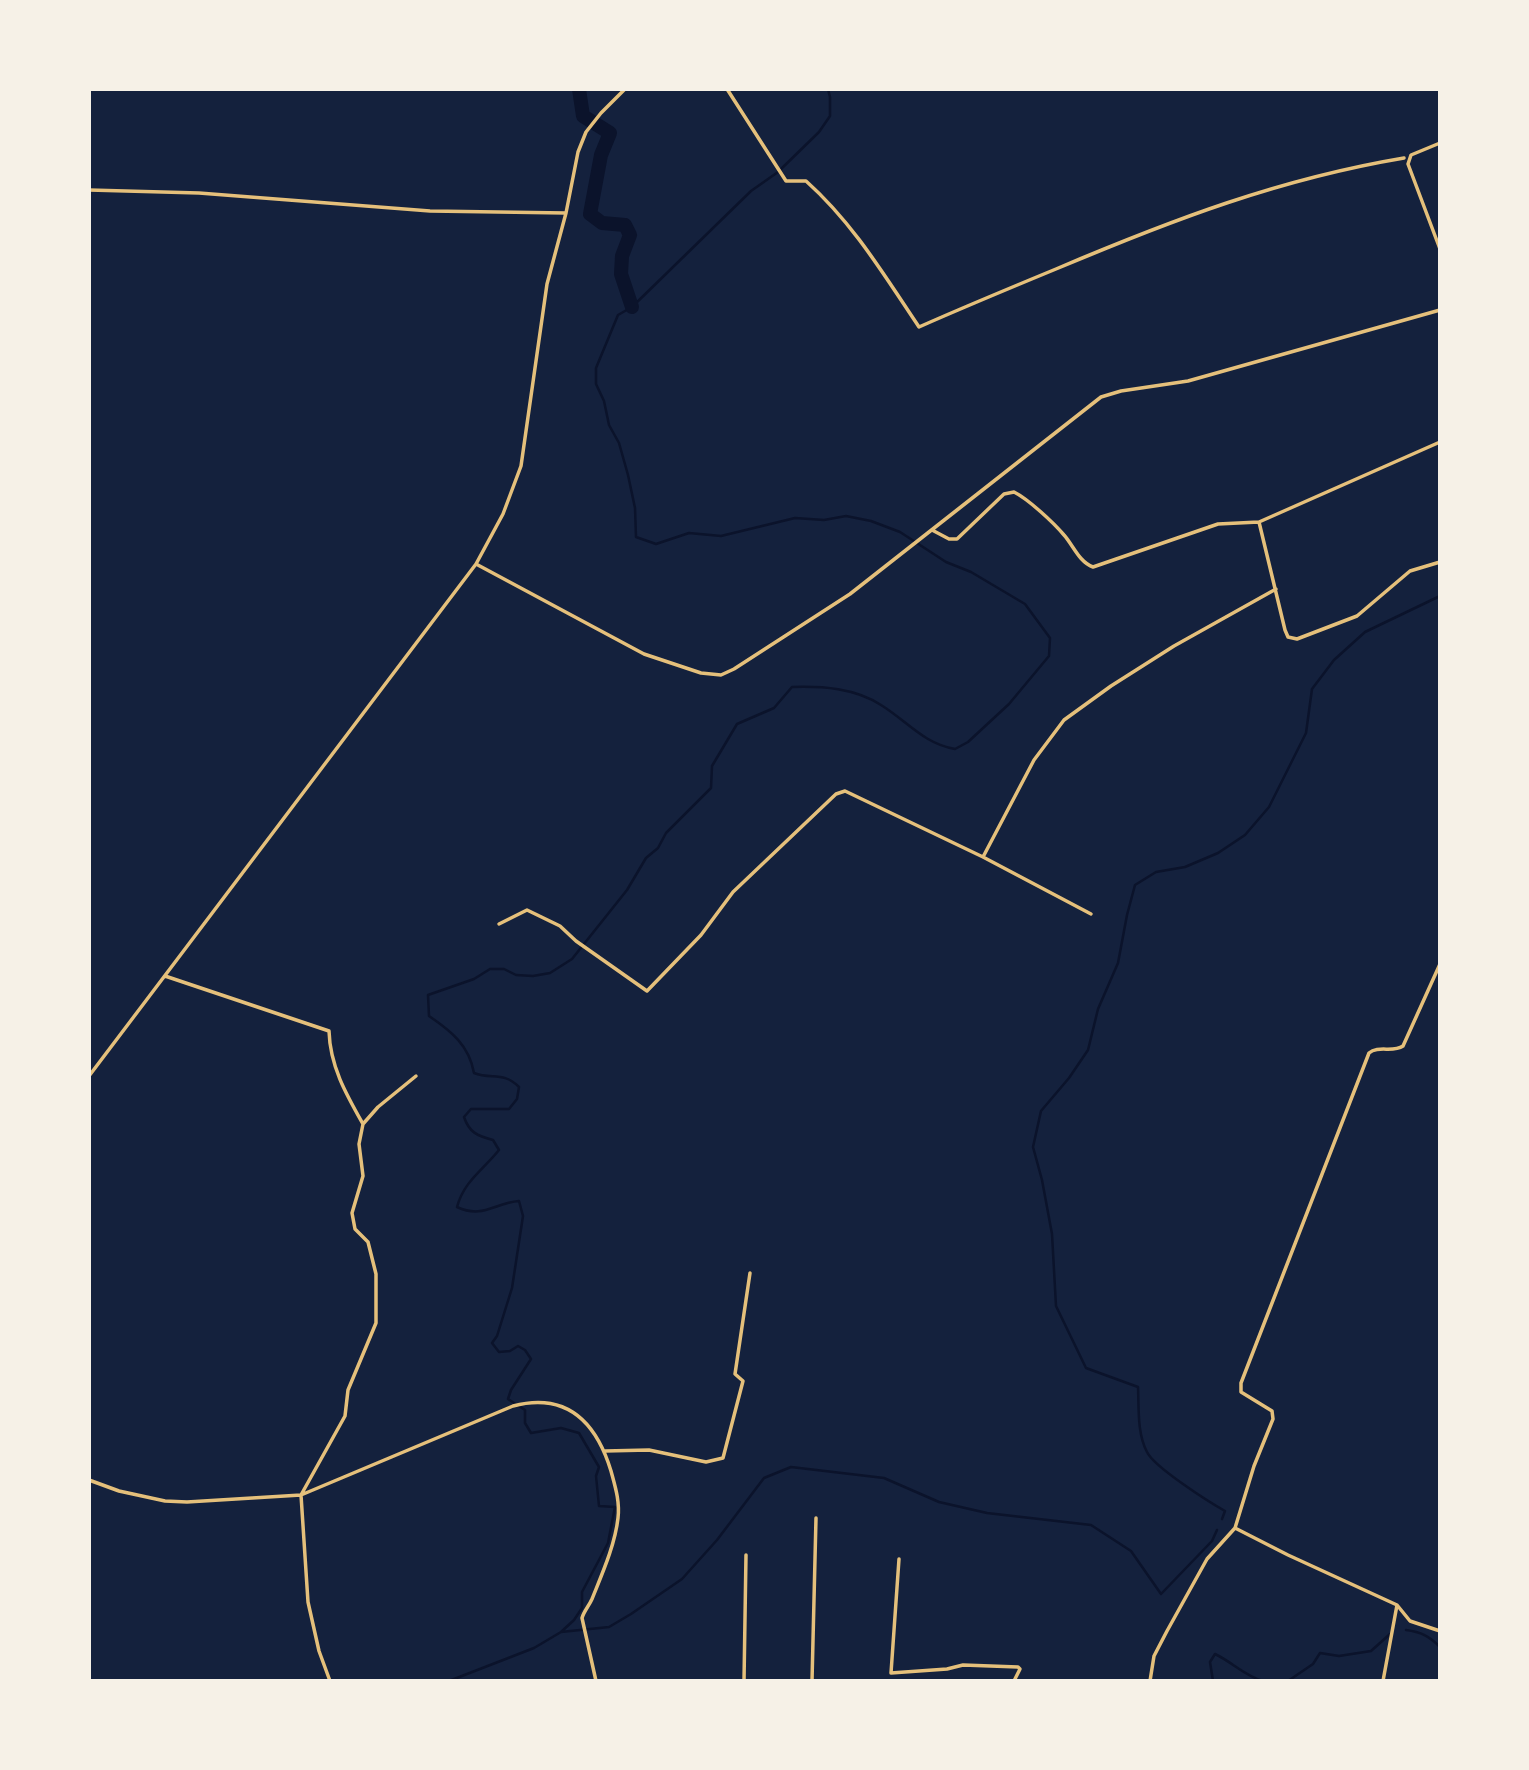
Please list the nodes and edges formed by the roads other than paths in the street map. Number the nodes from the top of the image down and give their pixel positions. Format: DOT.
graph roads {
  1 [pos="625,89"];
  2 [pos="727,89"];
  3 [pos="1440,142"];
  4 [pos="1404,158"];
  5 [pos="89,190"];
  6 [pos="566,213"];
  7 [pos="1440,248"];
  8 [pos="1440,310"];
  9 [pos="1440,442"];
  10 [pos="1259,522"];
  11 [pos="932,530"];
  12 [pos="1440,562"];
  13 [pos="476,564"];
  14 [pos="1276,589"];
  15 [pos="983,857"];
  16 [pos="1091,914"];
  17 [pos="499,924"];
  18 [pos="1440,964"];
  19 [pos="165,976"];
  20 [pos="89,1076"];
  21 [pos="416,1076"];
  22 [pos="363,1124"];
  23 [pos="750,1273"];
  24 [pos="605,1451"];
  25 [pos="89,1480"];
  26 [pos="301,1495"];
  27 [pos="816,1518"];
  28 [pos="1235,1528"];
  29 [pos="746,1555"];
  30 [pos="899,1559"];
  31 [pos="1397,1605"];
  32 [pos="1440,1631"];
  33 [pos="330,1681"];
  34 [pos="596,1681"];
  35 [pos="744,1681"];
  36 [pos="812,1681"];
  37 [pos="1014,1681"];
  38 [pos="1150,1681"];
  39 [pos="1382,1681"];
  1 -- 6 [label="street"];
  2 -- 4 [label="street"];
  3 -- 7 [label="street"];
  5 -- 6 [label="street"];
  6 -- 13 [label="street"];
  8 -- 11 [label="street"];
  9 -- 10 [label="street"];
  10 -- 11 [label="street"];
  10 -- 14 [label="street"];
  11 -- 13 [label="street"];
  12 -- 14 [label="street"];
  13 -- 19 [label="street"];
  14 -- 15 [label="street"];
  15 -- 16 [label="street"];
  15 -- 17 [label="street"];
  18 -- 28 [label="street"];
  19 -- 20 [label="street"];
  19 -- 22 [label="street"];
  21 -- 22 [label="street"];
  22 -- 26 [label="street"];
  23 -- 24 [label="street"];
  24 -- 26 [label="street"];
  24 -- 34 [label="street"];
  25 -- 26 [label="street"];
  26 -- 33 [label="street"];
  27 -- 36 [label="street"];
  28 -- 31 [label="street"];
  28 -- 38 [label="street"];
  29 -- 35 [label="street"];
  30 -- 37 [label="street"];
  31 -- 32 [label="street"];
  31 -- 39 [label="street"];
}
